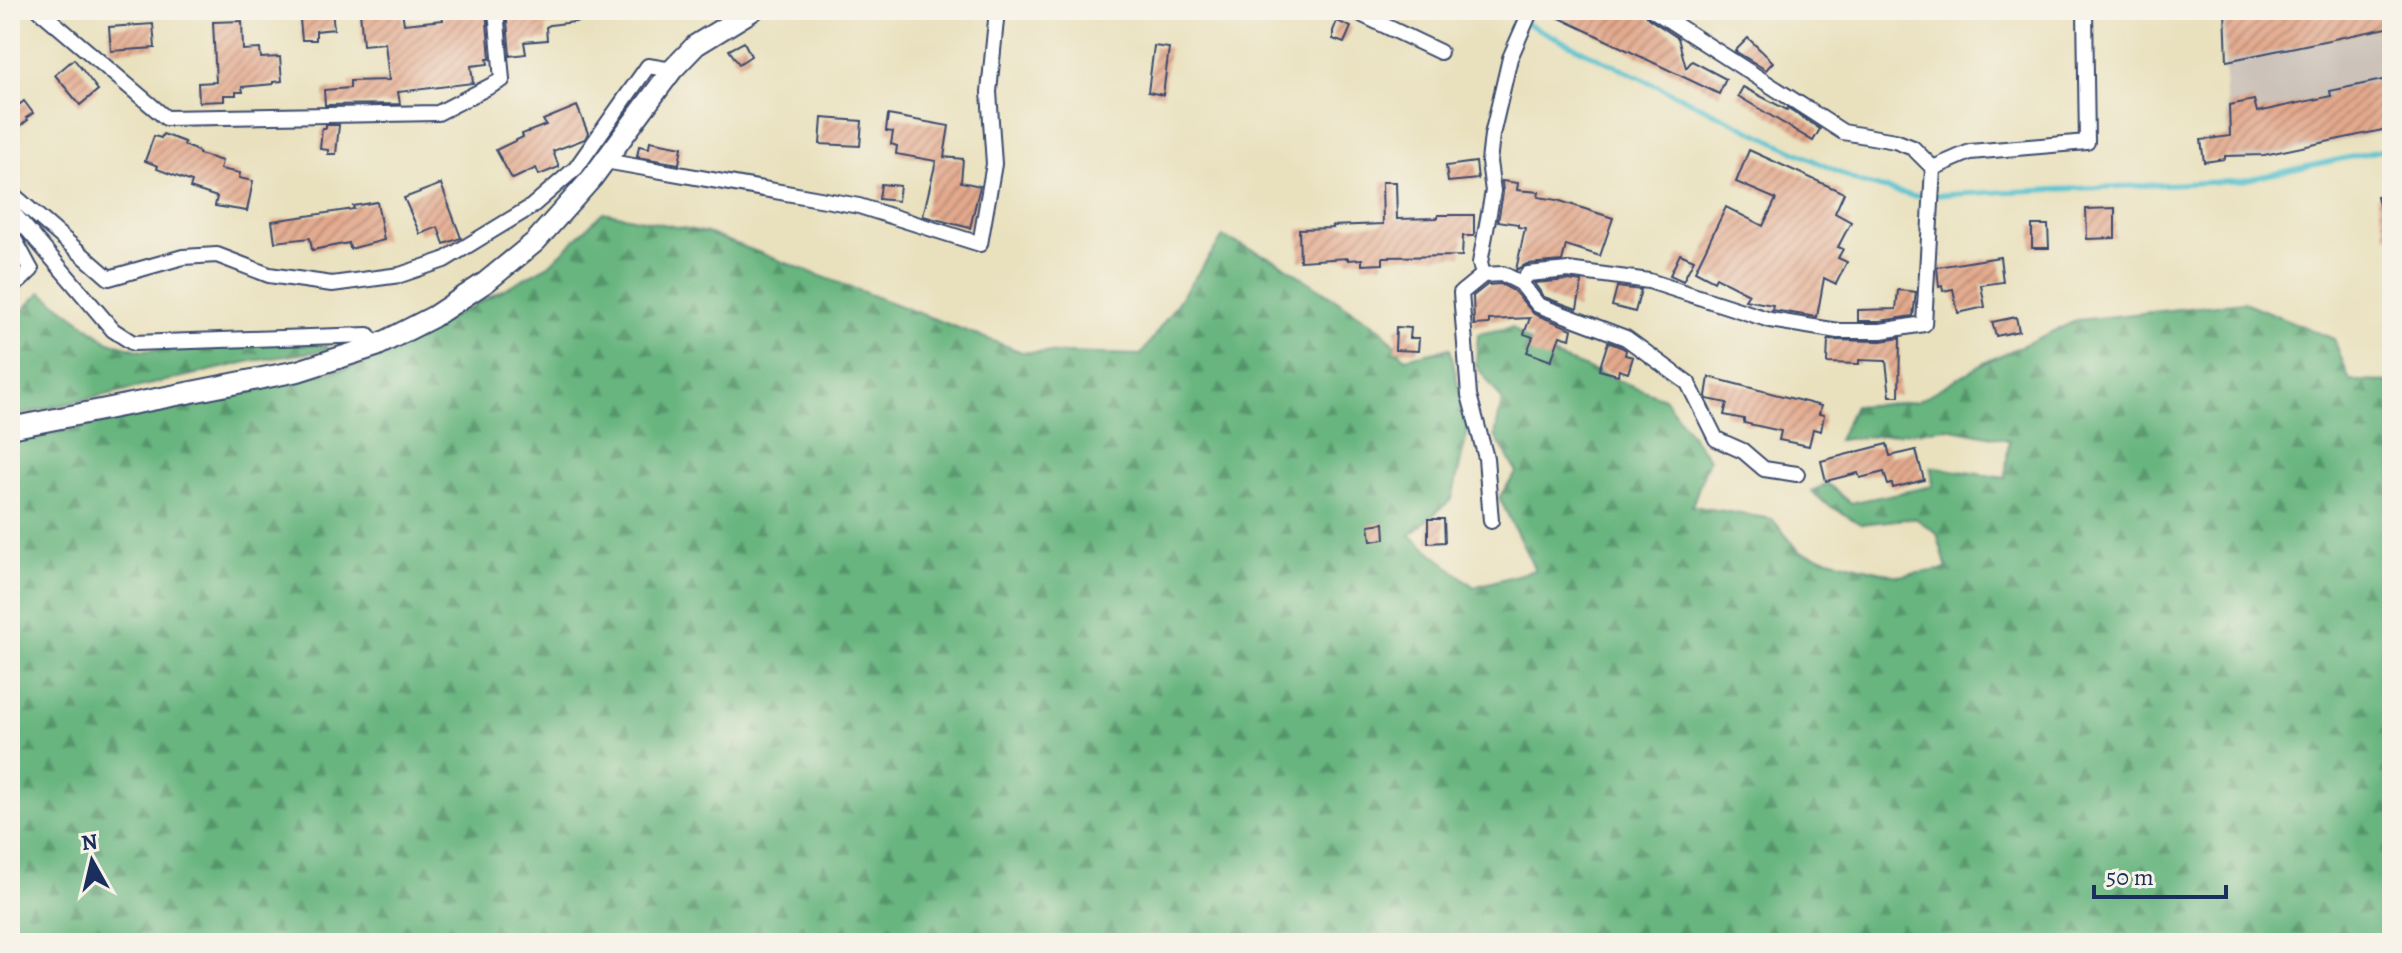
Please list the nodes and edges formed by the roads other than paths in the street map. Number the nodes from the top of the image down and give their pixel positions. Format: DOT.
graph roads {
  1 [pos="39,10"];
  2 [pos="496,10"];
  3 [pos="753,10"];
  4 [pos="997,10"];
  5 [pos="1352,10"];
  6 [pos="1653,10"];
  7 [pos="2085,10"];
  8 [pos="1531,12"];
  9 [pos="1440,52"];
  10 [pos="672,70"];
  11 [pos="605,161"];
  12 [pos="1933,168"];
  13 [pos="10,192"];
  14 [pos="10,209"];
  15 [pos="10,231"];
  16 [pos="10,245"];
  17 [pos="31,270"];
  18 [pos="1483,275"];
  19 [pos="10,281"];
  20 [pos="1521,283"];
  21 [pos="376,346"];
  22 [pos="10,428"];
  23 [pos="1797,474"];
  24 [pos="1491,521"];
  1 -- 2 [label="street"];
  3 -- 10 [label="street"];
  4 -- 11 [label="street"];
  5 -- 9 [label="street"];
  6 -- 12 [label="street"];
  7 -- 12 [label="street"];
  8 -- 18 [label="street"];
  10 -- 11 [label="street"];
  10 -- 13 [label="street"];
  11 -- 21 [label="street"];
  12 -- 20 [label="street"];
  14 -- 21 [label="street"];
  15 -- 17 [label="street"];
  16 -- 17 [label="street"];
  17 -- 19 [label="street"];
  18 -- 20 [label="street"];
  18 -- 24 [label="street"];
  20 -- 23 [label="street"];
  21 -- 22 [label="street"];
}
